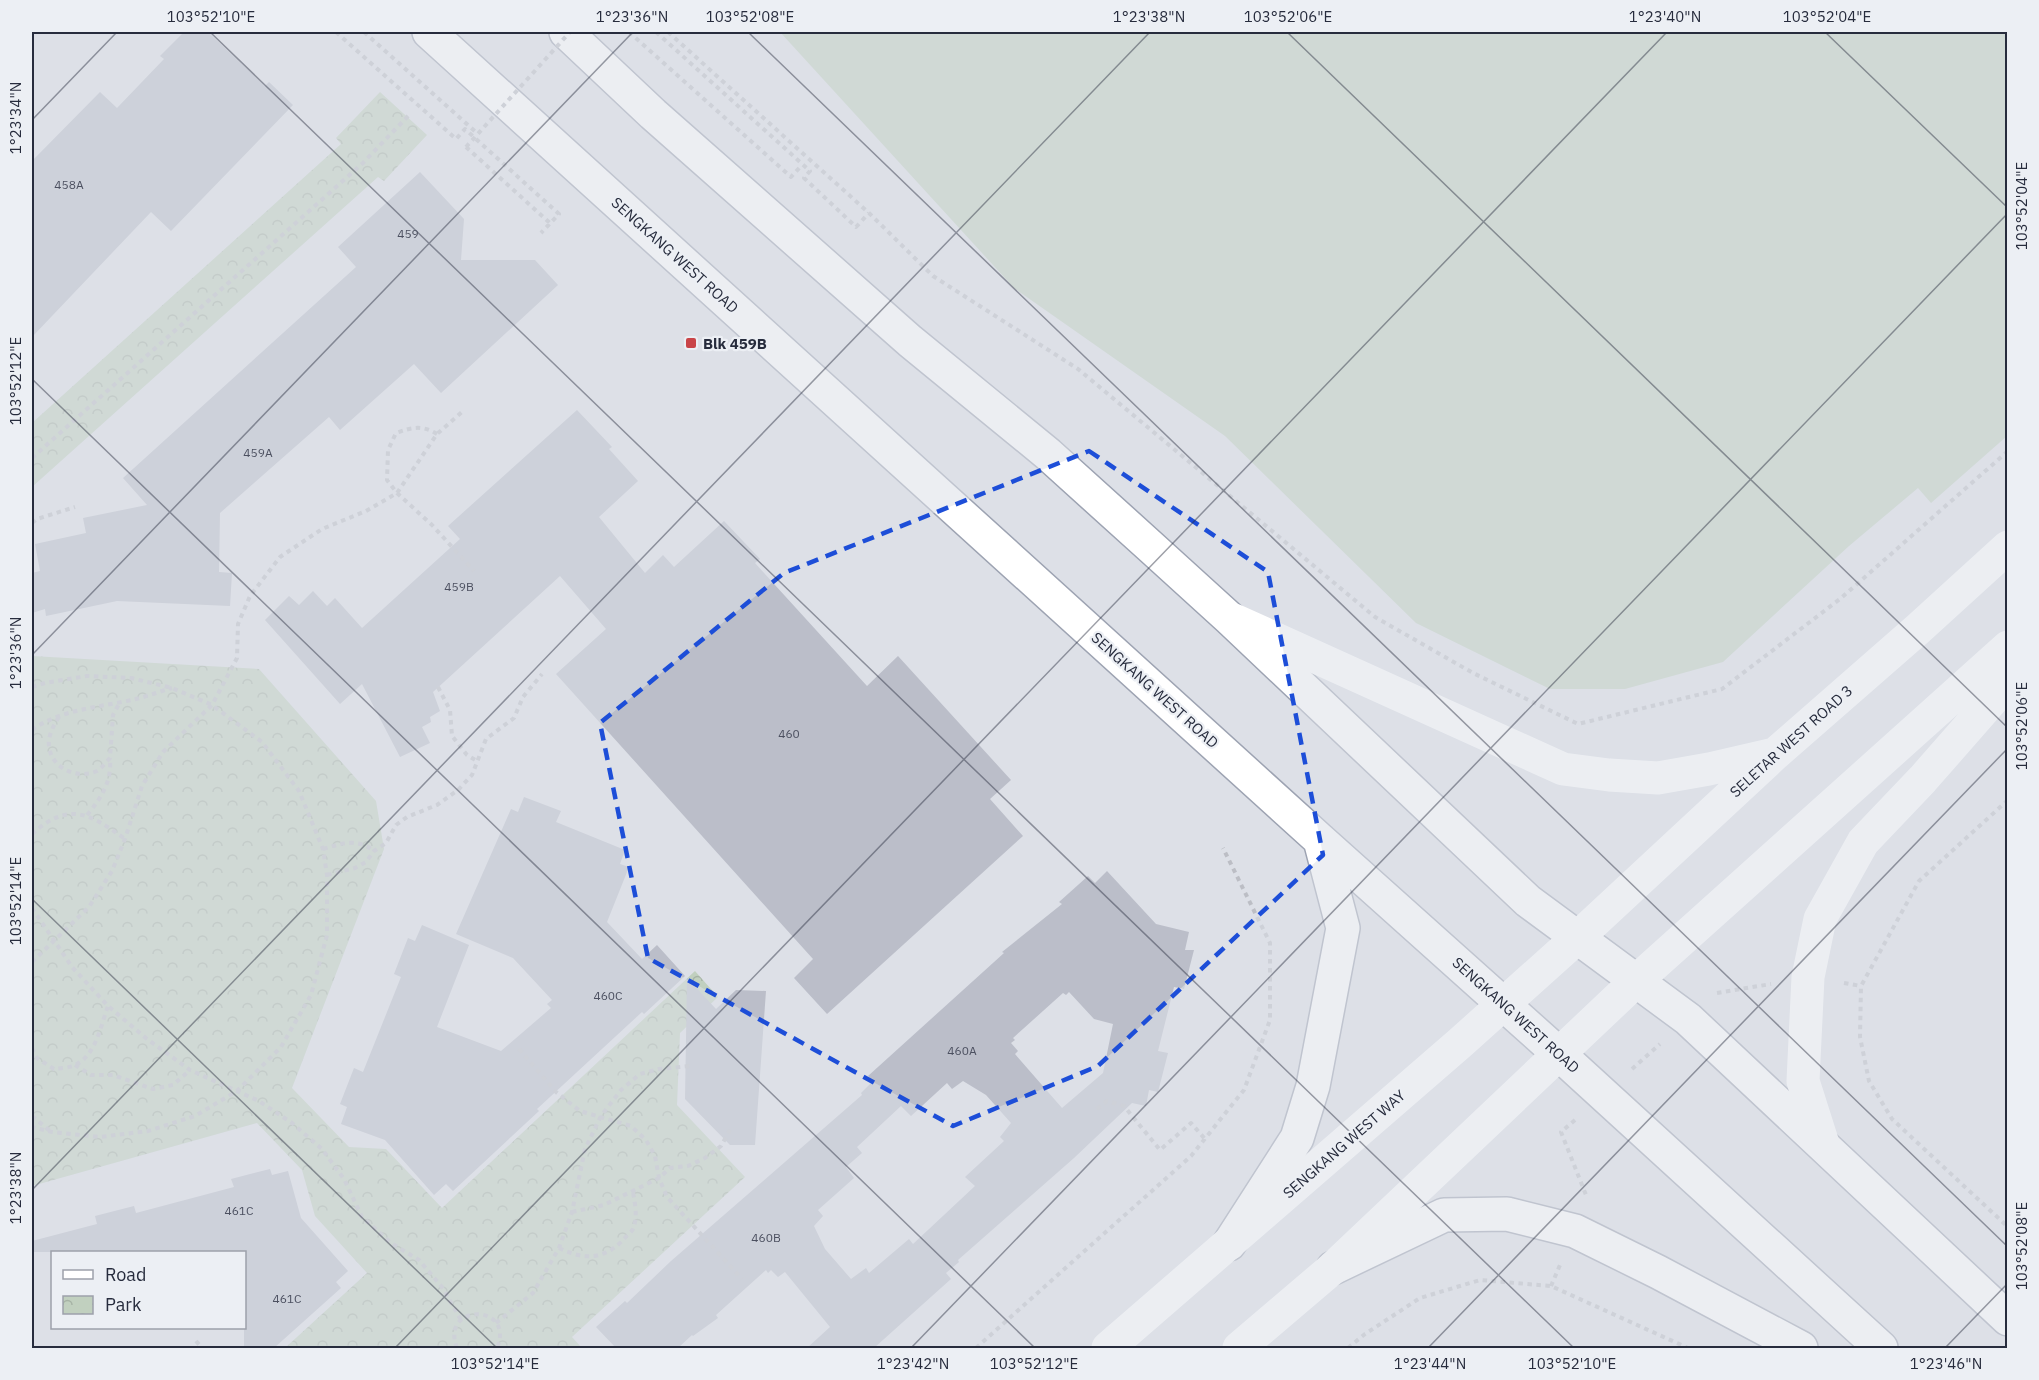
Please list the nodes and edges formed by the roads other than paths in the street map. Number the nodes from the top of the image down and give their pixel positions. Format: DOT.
graph roads {
  1 [pos="429,32"];
  2 [pos="568,32"];
  3 [pos="2007,547"];
  4 [pos="1229,618"];
  5 [pos="2007,647"];
  6 [pos="2005,685"];
  7 [pos="1775,754"];
  8 [pos="1320,840"];
  9 [pos="1577,938"];
  10 [pos="1636,981"];
  11 [pos="1502,1004"];
  12 [pos="1559,1054"];
  13 [pos="1823,1144"];
  14 [pos="1229,1244"];
  15 [pos="1333,1268"];
  16 [pos="2007,1318"];
  17 [pos="1108,1348"];
  18 [pos="1239,1348"];
  19 [pos="1801,1348"];
  20 [pos="1881,1348"];
  1 -- 8 [label="main road, SENGKANG WEST ROAD"];
  2 -- 4 [label="main road"];
  3 -- 7 [label="main road, SELETAR WEST ROAD 3"];
  4 -- 7 [label="main road"];
  4 -- 9 [label="main road"];
  5 -- 10 [label="main road"];
  6 -- 13 [label="main road"];
  7 -- 9 [label="main road, SELETAR WEST ROAD 3"];
  8 -- 11 [label="main road, SENGKANG WEST ROAD"];
  8 -- 14 [label="main road"];
  9 -- 10 [label="main road"];
  9 -- 11 [label="main road, SENGKANG WEST WAY"];
  10 -- 12 [label="main road"];
  10 -- 13 [label="main road"];
  11 -- 12 [label="main road, SENGKANG WEST ROAD"];
  11 -- 14 [label="main road, SENGKANG WEST WAY"];
  12 -- 15 [label="main road"];
  12 -- 20 [label="main road, SENGKANG WEST ROAD"];
  13 -- 16 [label="main road"];
  14 -- 17 [label="main road, SENGKANG WEST WAY"];
  15 -- 18 [label="main road"];
  15 -- 19 [label="main road"];
}
